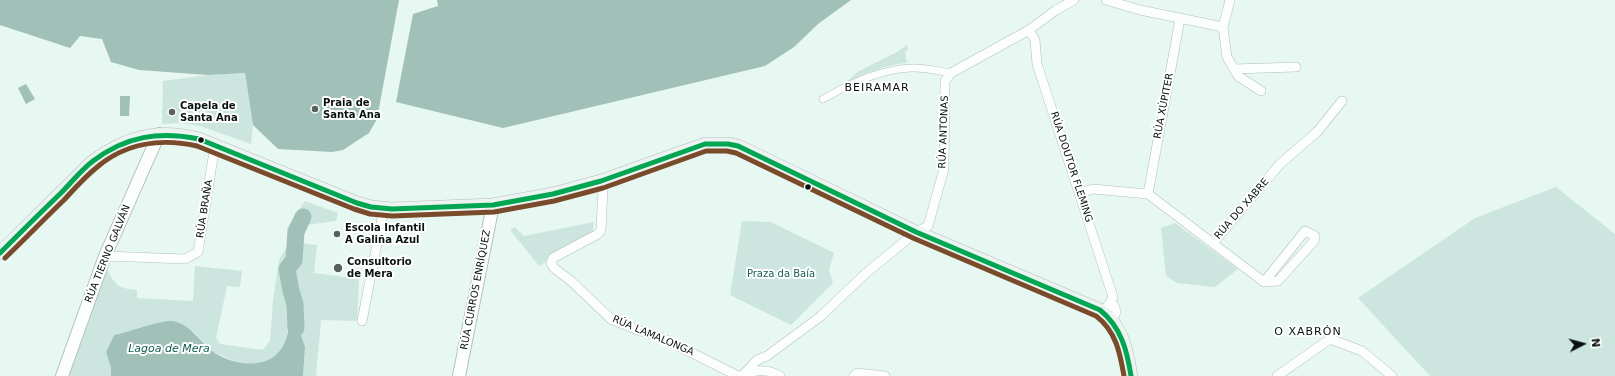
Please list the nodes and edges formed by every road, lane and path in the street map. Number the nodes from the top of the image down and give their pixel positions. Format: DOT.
graph roads {
  1 [pos="1074,0"];
  2 [pos="1106,0"];
  3 [pos="1230,0"];
  4 [pos="1180,19"];
  5 [pos="1224,27"];
  6 [pos="1029,30"];
  7 [pos="1296,67"];
  8 [pos="1234,69"];
  9 [pos="951,73"];
  10 [pos="1261,91"];
  11 [pos="823,99"];
  12 [pos="1342,101"];
  13 [pos="159,134"];
  14 [pos="215,145"];
  15 [pos="601,181"];
  16 [pos="1079,192"];
  17 [pos="1148,194"];
  18 [pos="493,205"];
  19 [pos="384,208"];
  20 [pos="916,232"];
  21 [pos="1213,243"];
  22 [pos="0,253"];
  23 [pos="105,256"];
  24 [pos="1264,282"];
  25 [pos="1108,312"];
  26 [pos="362,321"];
  27 [pos="856,374"];
  28 [pos="62,376"];
  29 [pos="459,376"];
  30 [pos="739,376"];
  31 [pos="750,376"];
  32 [pos="780,376"];
  33 [pos="885,376"];
  34 [pos="1131,376"];
  35 [pos="1277,376"];
  36 [pos="1392,376"];
  1 -- 6 [label="street"];
  2 -- 4 [label="street"];
  3 -- 5 [label="street"];
  4 -- 5 [label="street"];
  4 -- 17 [label="street, RÚA XÚPITER"];
  5 -- 8 [label="street"];
  6 -- 9 [label="street"];
  6 -- 16 [label="street, RÚA DOUTOR FLEMING"];
  7 -- 8 [label="street"];
  8 -- 10 [label="street"];
  9 -- 11 [label="street"];
  9 -- 20 [label="street, RÚA ANTONAS"];
  12 -- 21 [label="street, RÚA DO XABRE"];
  13 -- 14 [label="main road"];
  13 -- 22 [label="main road"];
  13 -- 23 [label="street, RÚA TIERNO GALVÁN"];
  14 -- 19 [label="main road"];
  14 -- 23 [label="street, RÚA BRAÑA"];
  15 -- 18 [label="main road"];
  15 -- 20 [label="main road"];
  15 -- 30 [label="street, RÚA LAMALONGA"];
  16 -- 17 [label="street"];
  16 -- 25 [label="street, RÚA DOUTOR FLEMING"];
  17 -- 21 [label="street, RÚA DO XABRE"];
  18 -- 19 [label="main road"];
  18 -- 29 [label="street, RÚA CURROS ENRÍQUEZ"];
  19 -- 26 [label="street"];
  20 -- 25 [label="main road"];
  20 -- 30 [label="street, RÚA LAMALONGA"];
  21 -- 24 [label="street"];
  23 -- 28 [label="street, RÚA TIERNO GALVÁN"];
  24 -- 24 [label="street"];
  25 -- 34 [label="main road, RÚA DOUTOR FLEMING"];
  27 -- 33 [label="street"];
  31 -- 32 [label="street"];
  35 -- 36 [label="street"];
}
